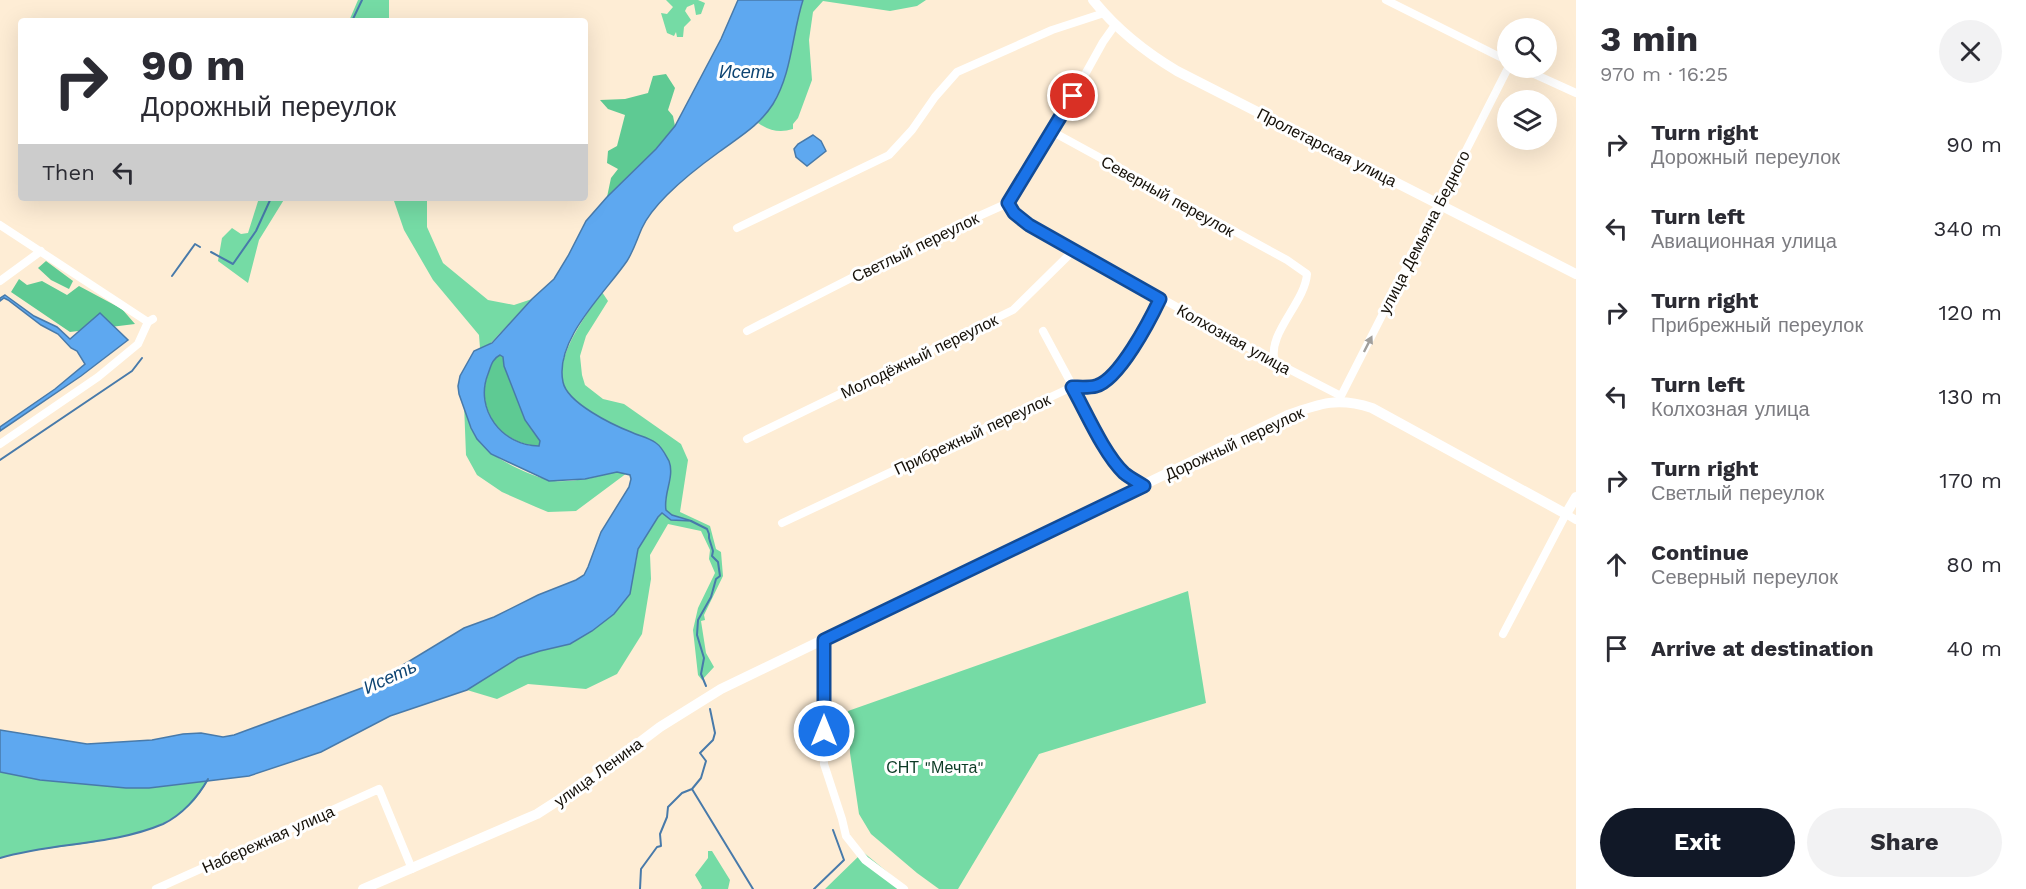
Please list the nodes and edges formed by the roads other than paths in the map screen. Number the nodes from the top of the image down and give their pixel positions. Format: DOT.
graph roads {
  1 [pos="1093,0"];
  2 [pos="1386,0"];
  3 [pos="1104,13"];
  4 [pos="1115,25"];
  5 [pos="1497,56"];
  6 [pos="1503,78"];
  7 [pos="1543,78"];
  8 [pos="1576,93"];
  9 [pos="1053,132"];
  10 [pos="1008,203"];
  11 [pos="1438,204"];
  12 [pos="5,217"];
  13 [pos="0,225"];
  14 [pos="737,228"];
  15 [pos="1075,249"];
  16 [pos="41,251"];
  17 [pos="1576,274"];
  18 [pos="0,281"];
  19 [pos="1160,299"];
  20 [pos="747,331"];
  21 [pos="1043,331"];
  22 [pos="1275,362"];
  23 [pos="1072,387"];
  24 [pos="1342,398"];
  25 [pos="747,439"];
  26 [pos="0,444"];
  27 [pos="1144,486"];
  28 [pos="1576,497"];
  29 [pos="1571,517"];
  30 [pos="782,523"];
  31 [pos="1503,634"];
  32 [pos="824,640"];
  33 [pos="412,869"];
  34 [pos="175,880"];
  35 [pos="156,889"];
  36 [pos="179,889"];
  37 [pos="363,889"];
  38 [pos="904,889"];
  1 -- 3 [label="main road, Пролетарская улица"];
  2 -- 5 [label="street"];
  3 -- 4 [label="main road, Пролетарская улица"];
  3 -- 14 [label="street"];
  4 -- 9 [label="street"];
  4 -- 11 [label="main road, Пролетарская улица"];
  6 -- 11 [label="street, улица Демьяна Бедного"];
  7 -- 8 [label="street"];
  9 -- 10 [label="street"];
  9 -- 22 [label="street, Северный переулок"];
  10 -- 15 [label="street, Колхозная улица"];
  10 -- 20 [label="street, Светлый переулок"];
  11 -- 17 [label="main road, Пролетарская улица"];
  24 -- 11 [label="street, улица Демьяна Бедного, one-way"];
  12 -- 13 [label="street"];
  13 -- 16 [label="street"];
  15 -- 19 [label="street, Колхозная улица"];
  15 -- 25 [label="street, Молодёжный переулок"];
  16 -- 18 [label="street"];
  16 -- 26 [label="street"];
  19 -- 22 [label="street, Колхозная улица"];
  19 -- 23 [label="street, Прибрежный переулок"];
  21 -- 23 [label="street"];
  22 -- 24 [label="street, Колхозная улица"];
  23 -- 27 [label="street"];
  23 -- 30 [label="street, Прибрежный переулок"];
  24 -- 27 [label="main road, Дорожный переулок"];
  24 -- 29 [label="main road, Дорожный переулок"];
  27 -- 32 [label="main road, Дорожный переулок"];
  28 -- 29 [label="main road"];
  29 -- 31 [label="street"];
  32 -- 33 [label="main road, улица Ленина"];
  32 -- 38 [label="street"];
  33 -- 34 [label="street, Набережная улица"];
  33 -- 37 [label="main road, улица Ленина"];
  34 -- 35 [label="street, Набережная улица"];
  34 -- 36 [label="street"];
}
